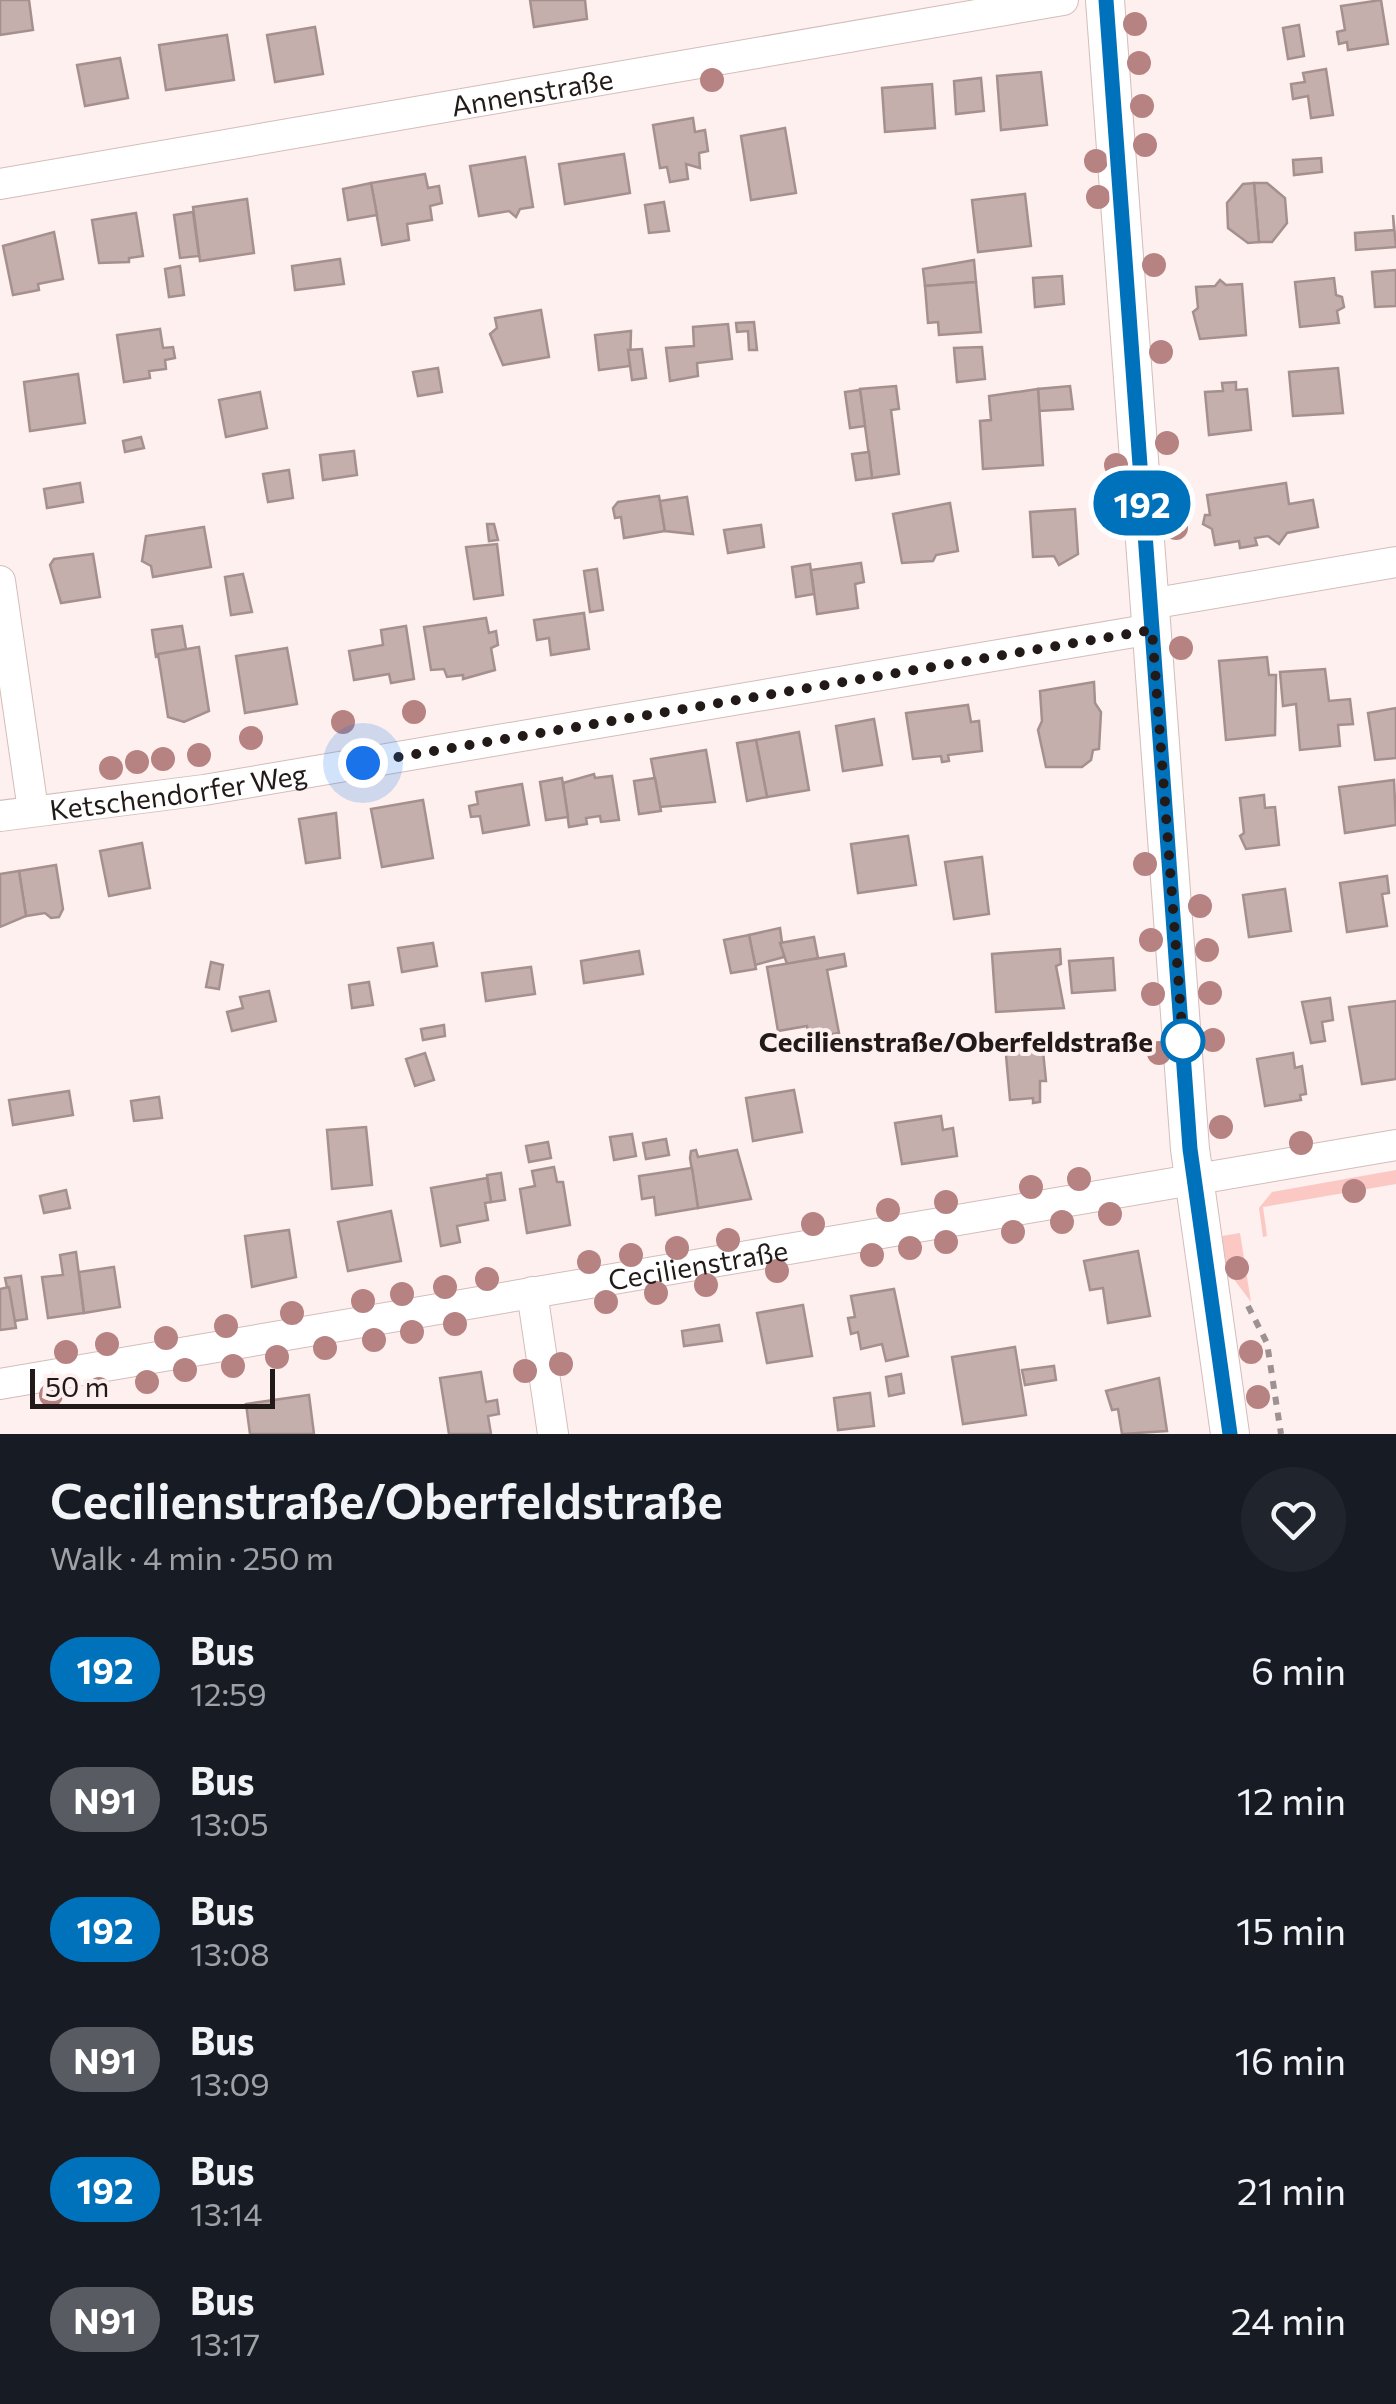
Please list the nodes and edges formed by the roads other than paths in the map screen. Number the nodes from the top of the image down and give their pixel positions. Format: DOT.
graph roads {
  1 [pos="1063,0"];
  2 [pos="1106,0"];
  3 [pos="0,184"];
  4 [pos="1396,562"];
  5 [pos="0,582"];
  6 [pos="1151,617"];
  7 [pos="33,810"];
  8 [pos="0,816"];
  9 [pos="1396,1145"];
  10 [pos="1194,1179"];
  11 [pos="532,1292"];
  12 [pos="0,1384"];
  13 [pos="553,1434"];
  14 [pos="1230,1434"];
  1 -- 3 [label="street, Annenstraße"];
  2 -- 6 [label="street"];
  4 -- 6 [label="street, Ketschendorfer Weg"];
  5 -- 7 [label="street, Ketschendorfer Weg"];
  6 -- 7 [label="street, Ketschendorfer Weg"];
  6 -- 10 [label="street"];
  7 -- 8 [label="street, Ketschendorfer Weg"];
  9 -- 10 [label="street, Cecilienstraße"];
  10 -- 11 [label="street, Cecilienstraße"];
  10 -- 14 [label="street"];
  11 -- 12 [label="street, Cecilienstraße"];
  11 -- 13 [label="street"];
}
